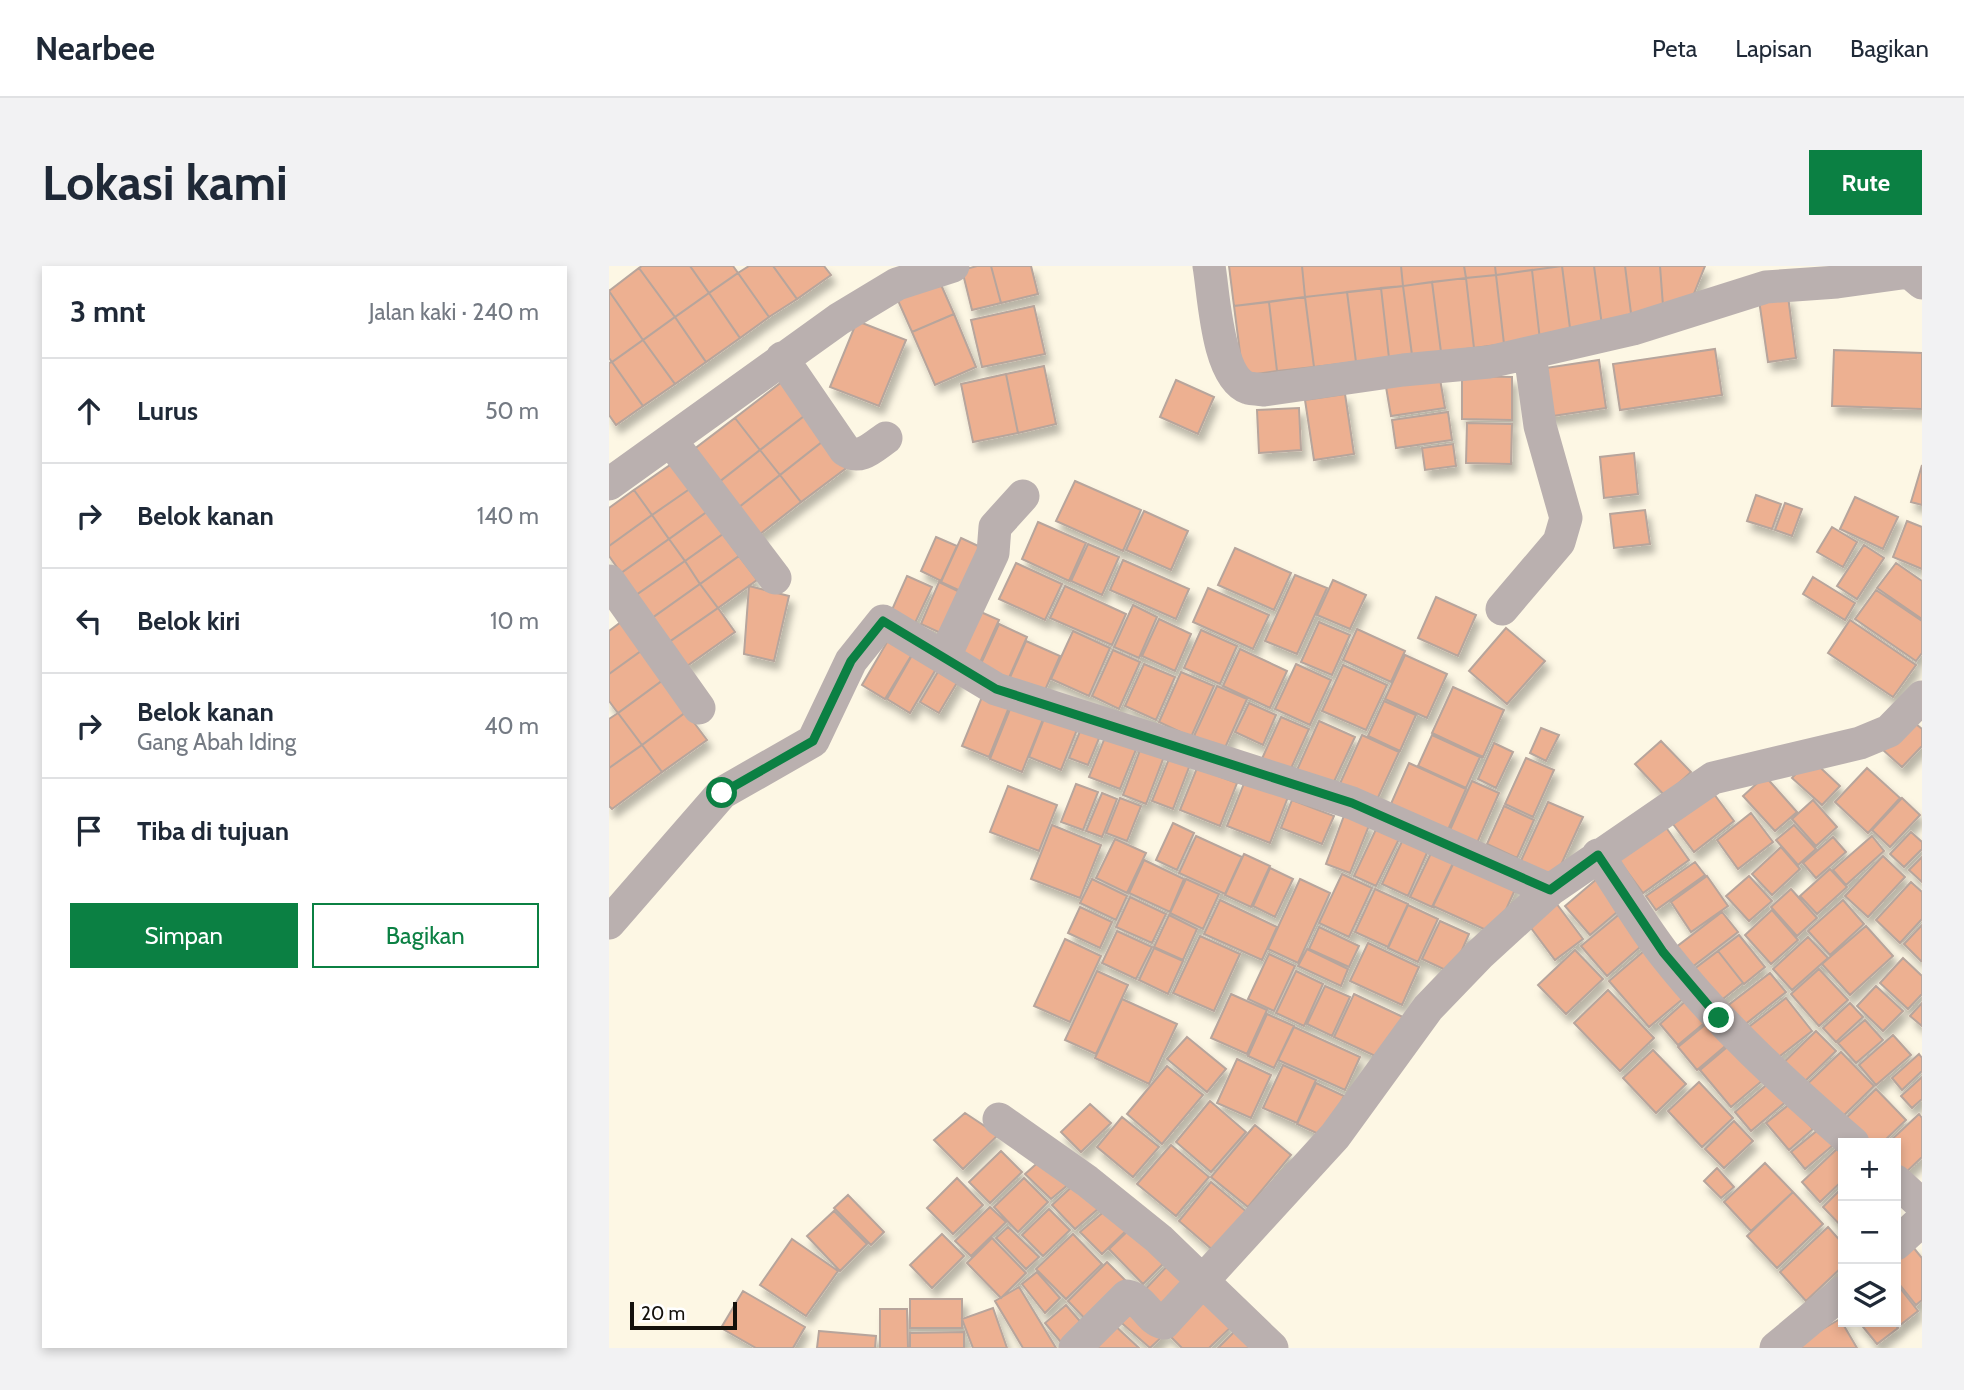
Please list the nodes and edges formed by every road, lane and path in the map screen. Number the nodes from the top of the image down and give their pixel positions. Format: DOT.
graph roads {
  1 [pos="953,266"];
  2 [pos="1209,266"];
  3 [pos="1913,273"];
  4 [pos="897,275"];
  5 [pos="1797,275"];
  6 [pos="1530,354"];
  7 [pos="782,358"];
  8 [pos="886,439"];
  9 [pos="671,441"];
  10 [pos="609,484"];
  11 [pos="1023,496"];
  12 [pos="775,578"];
  13 [pos="609,581"];
  14 [pos="1501,609"];
  15 [pos="944,658"];
  16 [pos="1922,697"];
  17 [pos="699,708"];
  18 [pos="1598,855"];
  19 [pos="1550,890"];
  20 [pos="609,923"];
  21 [pos="999,1119"];
  22 [pos="1847,1138"];
  23 [pos="1901,1186"];
  24 [pos="1922,1205"];
  25 [pos="1922,1220"];
  26 [pos="1901,1239"];
  27 [pos="1204,1283"];
  28 [pos="1838,1297"];
  29 [pos="1075,1348"];
  30 [pos="1272,1348"];
  31 [pos="1776,1348"];
  1 -- 4 [label="street"];
  2 -- 6 [label="street"];
  3 -- 5 [label="street"];
  4 -- 7 [label="street"];
  5 -- 6 [label="street"];
  6 -- 14 [label="street"];
  7 -- 8 [label="street"];
  7 -- 9 [label="street"];
  9 -- 10 [label="street"];
  9 -- 12 [label="street"];
  11 -- 15 [label="street"];
  13 -- 17 [label="street"];
  15 -- 19 [label="street"];
  15 -- 20 [label="street"];
  16 -- 18 [label="street"];
  18 -- 19 [label="street"];
  18 -- 22 [label="street"];
  19 -- 27 [label="street"];
  21 -- 27 [label="street"];
  23 -- 24 [label="street"];
  25 -- 26 [label="street"];
  27 -- 29 [label="street"];
  27 -- 30 [label="street"];
  28 -- 31 [label="street"];
}
